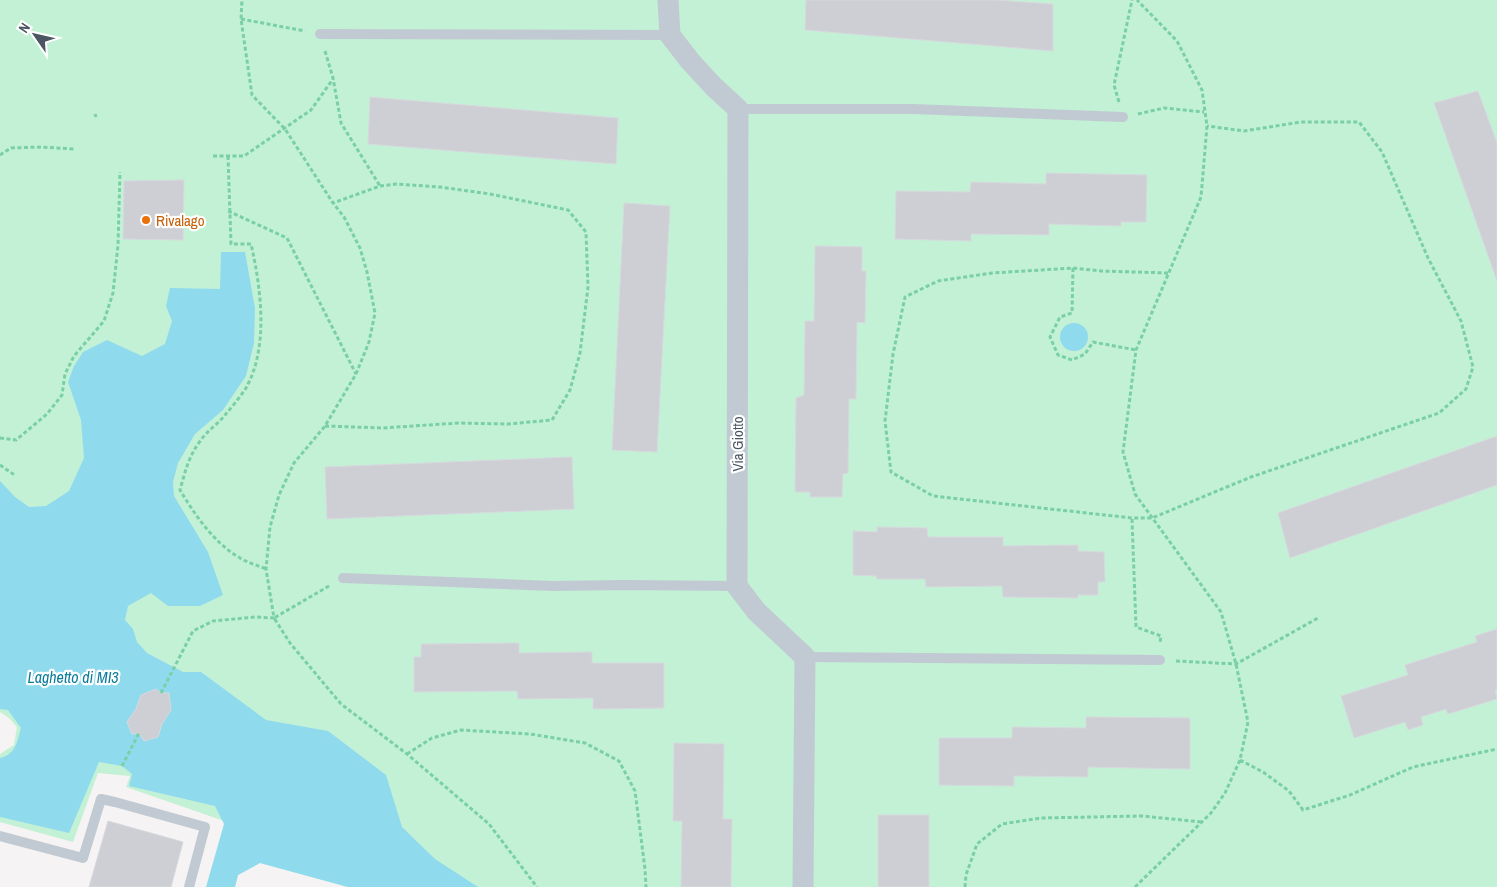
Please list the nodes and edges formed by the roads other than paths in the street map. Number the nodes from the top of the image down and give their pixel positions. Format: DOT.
graph roads {
  1 [pos="668,0"];
  2 [pos="320,34"];
  3 [pos="670,35"];
  4 [pos="738,109"];
  5 [pos="1123,117"];
  6 [pos="343,578"];
  7 [pos="737,586"];
  8 [pos="805,658"];
  9 [pos="1160,660"];
  10 [pos="0,836"];
  11 [pos="188,887"];
  12 [pos="803,887"];
  1 -- 3 [label="street"];
  2 -- 3 [label="lane"];
  3 -- 4 [label="street"];
  4 -- 5 [label="lane"];
  4 -- 7 [label="street, Via Giotto"];
  6 -- 7 [label="lane"];
  7 -- 8 [label="street"];
  8 -- 9 [label="lane"];
  8 -- 12 [label="street"];
  10 -- 11 [label="lane"];
}
